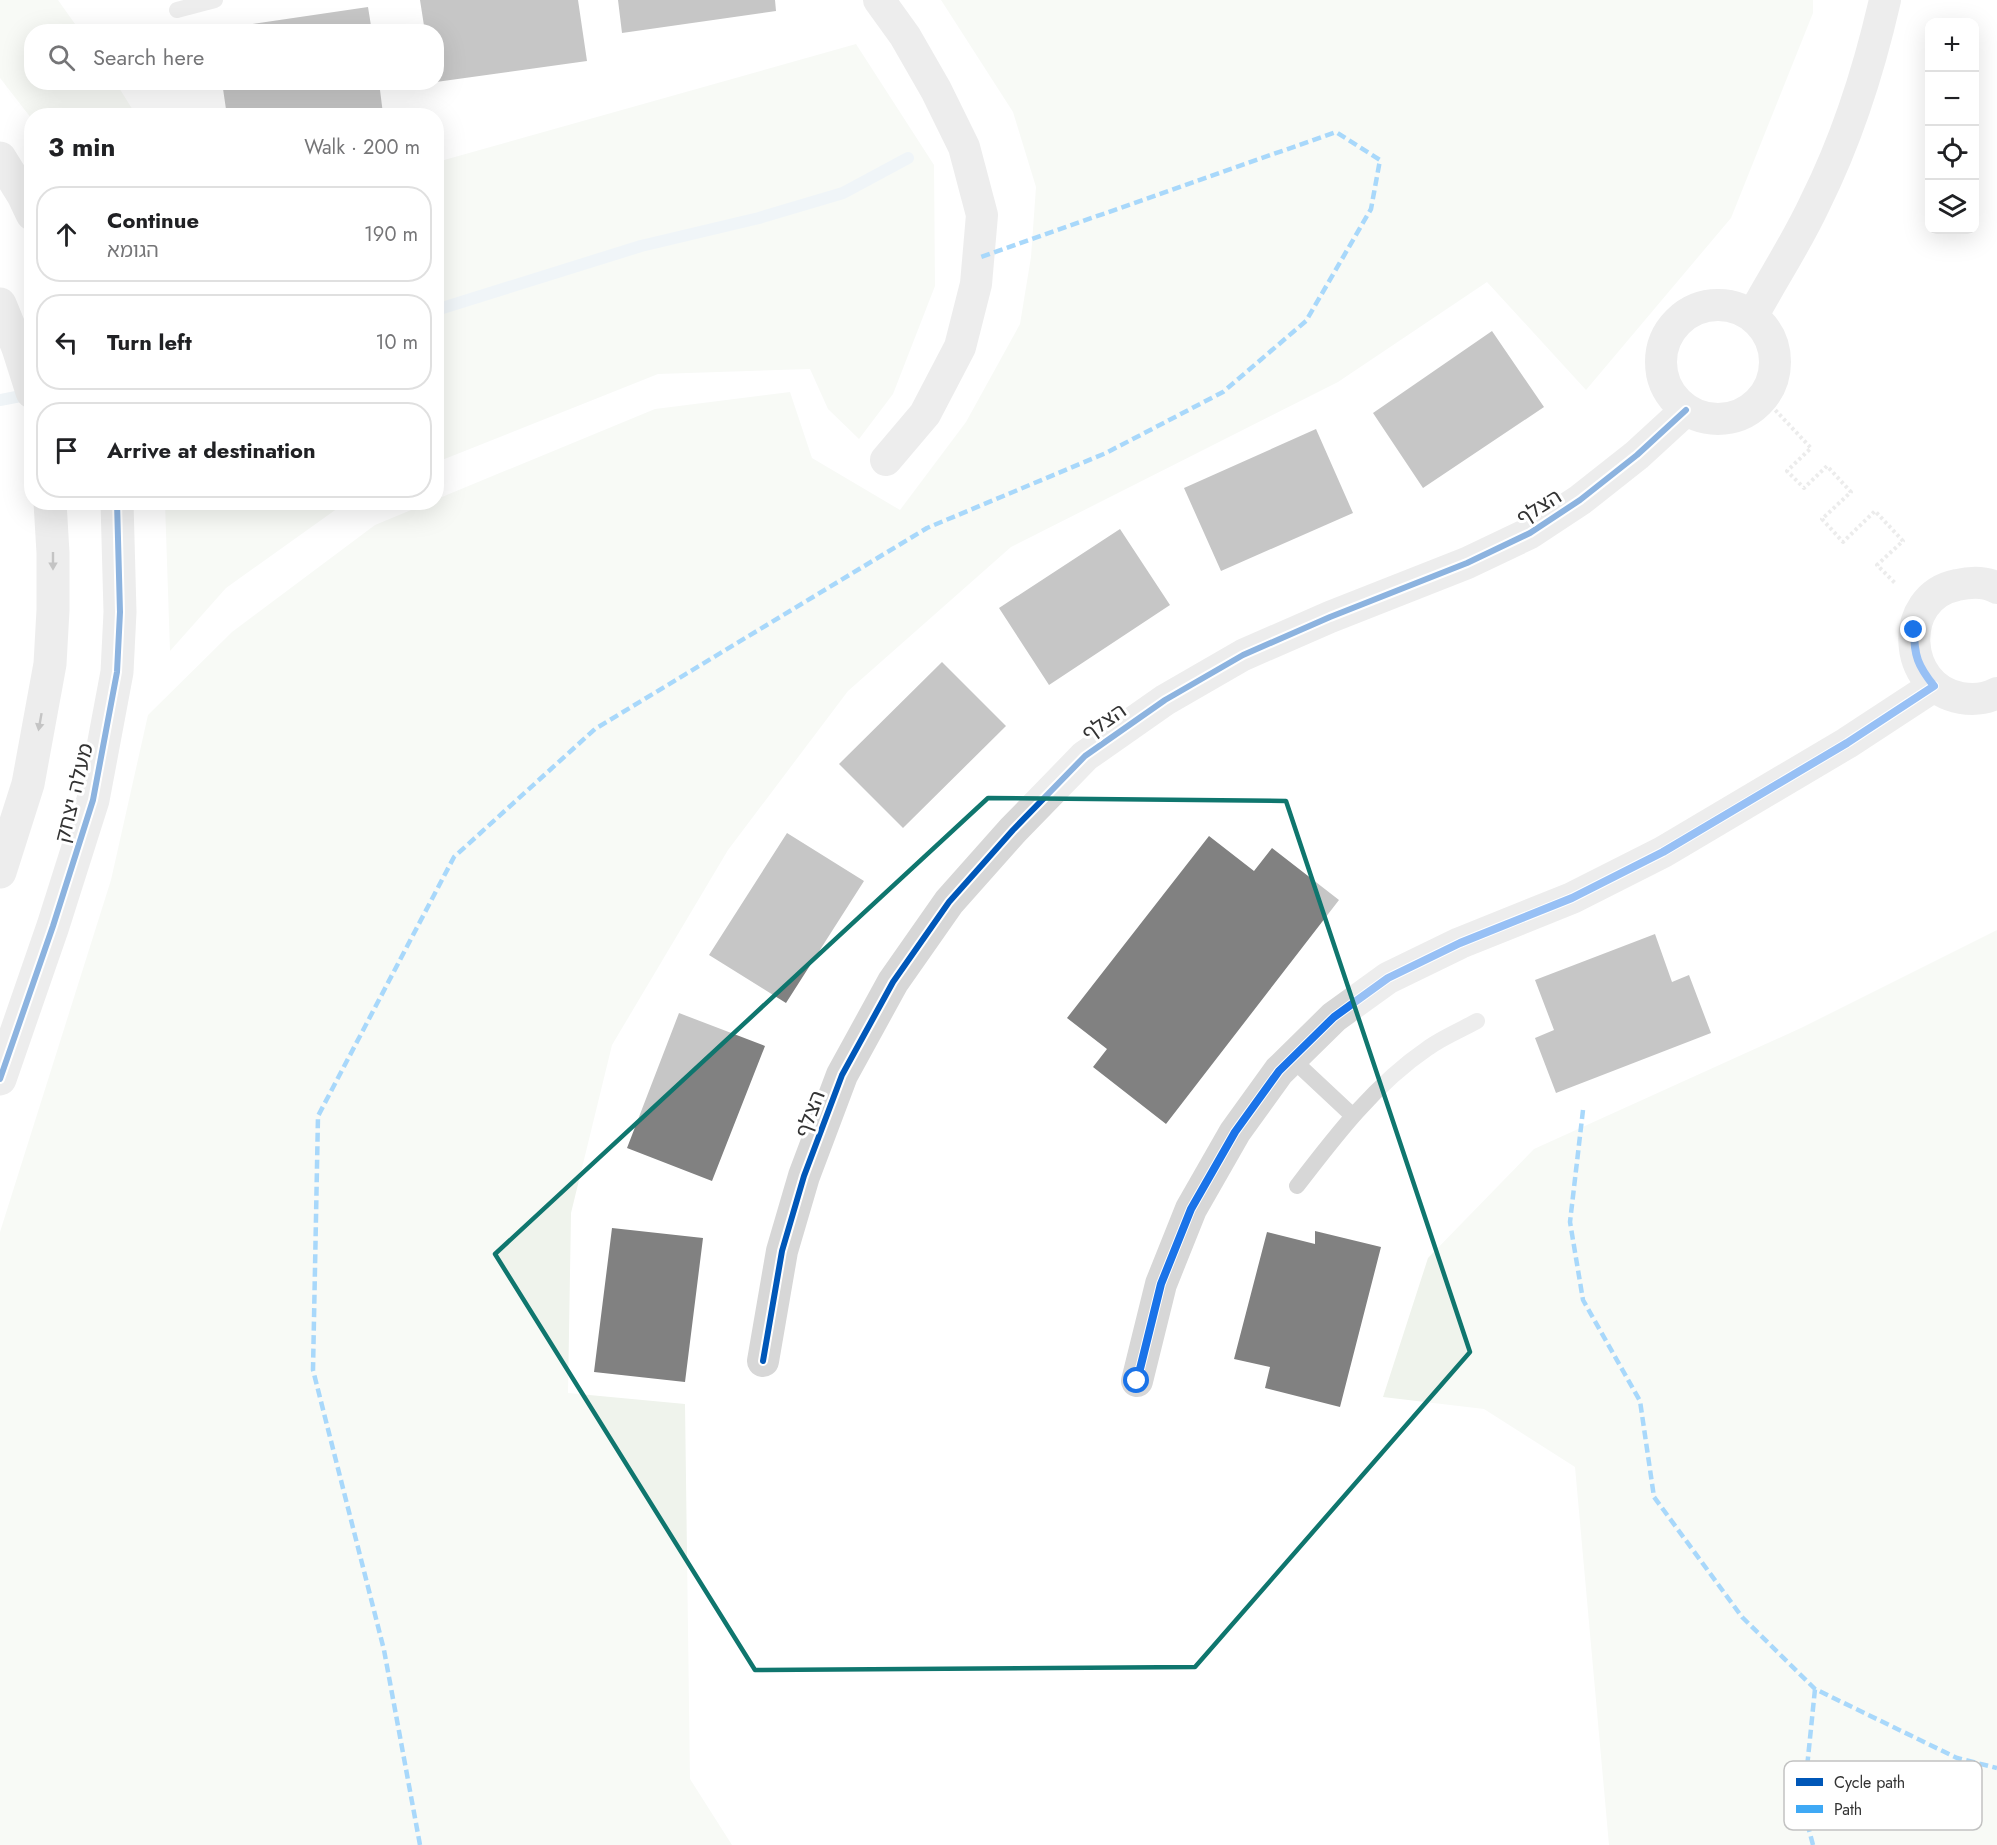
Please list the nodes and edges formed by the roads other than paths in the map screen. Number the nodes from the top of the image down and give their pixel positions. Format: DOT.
graph roads {
  1 [pos="215,0"];
  2 [pos="879,0"];
  3 [pos="1885,0"];
  4 [pos="177,10"];
  5 [pos="0,158"];
  6 [pos="24,200"];
  7 [pos="0,304"];
  8 [pos="1753,315"];
  9 [pos="24,367"];
  10 [pos="1686,410"];
  11 [pos="886,460"];
  12 [pos="50,510"];
  13 [pos="117,510"];
  14 [pos="1997,588"];
  15 [pos="1934,686"];
  16 [pos="1997,693"];
  17 [pos="0,872"];
  18 [pos="1477,1021"];
  19 [pos="1292,1058"];
  20 [pos="0,1079"];
  21 [pos="1353,1116"];
  22 [pos="1297,1186"];
  23 [pos="763,1361"];
  24 [pos="1137,1381"];
  1 -- 4 [label="lane"];
  2 -- 11 [label="street"];
  3 -- 8 [label="street"];
  5 -- 6 [label="street"];
  7 -- 9 [label="street"];
  8 -- 10 [label="street"];
  8 -- 10 [label="street"];
  10 -- 23 [label="street, הצלף"];
  12 -- 17 [label="street, one-way"];
  13 -- 20 [label="street, מעלה יצחק"];
  14 -- 15 [label="street"];
  15 -- 16 [label="street"];
  15 -- 19 [label="street"];
  18 -- 21 [label="lane"];
  19 -- 21 [label="lane"];
  19 -- 24 [label="street"];
  21 -- 22 [label="lane"];
}
